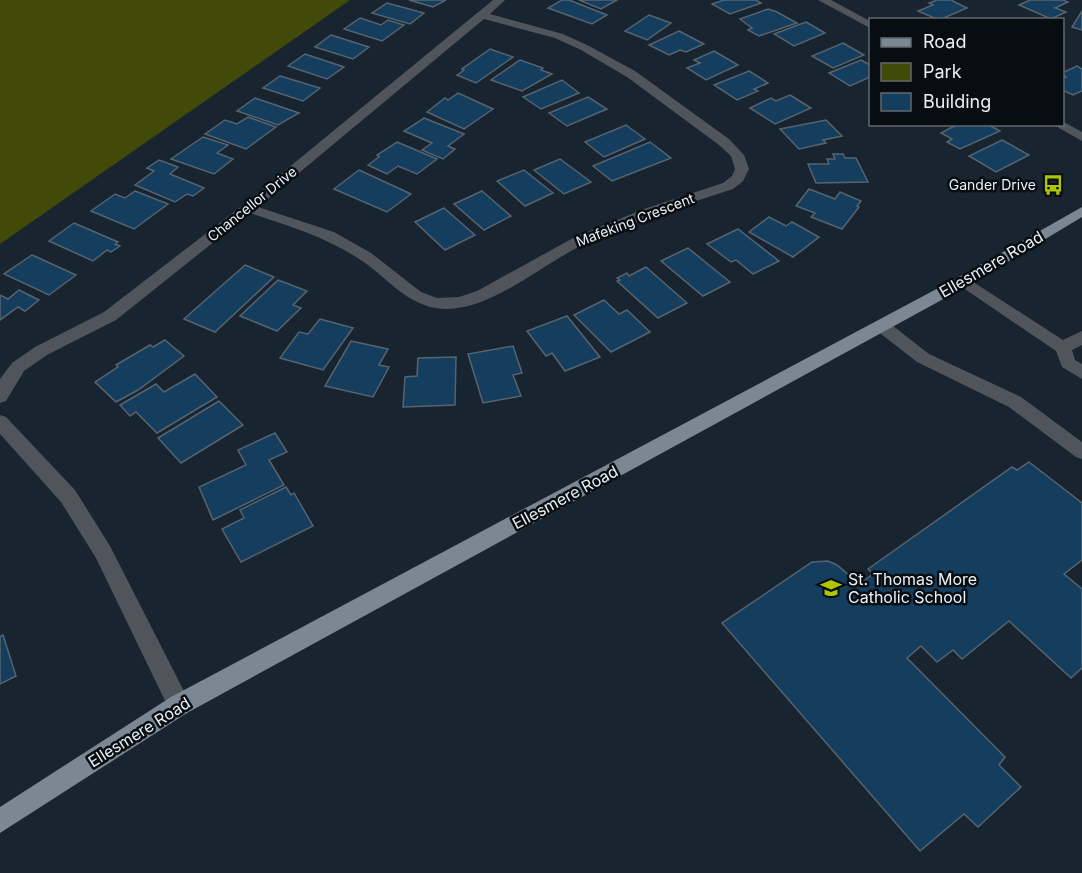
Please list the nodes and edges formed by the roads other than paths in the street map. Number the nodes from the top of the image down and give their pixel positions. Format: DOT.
graph roads {
  1 [pos="500,0"];
  2 [pos="823,0"];
  3 [pos="483,15"];
  4 [pos="869,24"];
  5 [pos="1062,126"];
  6 [pos="1082,137"];
  7 [pos="248,208"];
  8 [pos="1082,211"];
  9 [pos="964,281"];
  10 [pos="882,326"];
  11 [pos="1082,337"];
  12 [pos="1063,348"];
  13 [pos="1082,373"];
  14 [pos="0,396"];
  15 [pos="0,422"];
  16 [pos="1082,452"];
  17 [pos="179,705"];
  18 [pos="50,788"];
  19 [pos="0,811"];
  20 [pos="0,821"];
  1 -- 3 [label="street, Chancellor Drive"];
  2 -- 4 [label="street"];
  3 -- 7 [label="street, Chancellor Drive"];
  3 -- 7 [label="street, Mafeking Crescent"];
  5 -- 6 [label="street"];
  7 -- 14 [label="street, Chancellor Drive"];
  8 -- 9 [label="main road, Ellesmere Road"];
  9 -- 10 [label="main road, Ellesmere Road"];
  9 -- 12 [label="street"];
  10 -- 16 [label="street"];
  10 -- 17 [label="main road, Ellesmere Road"];
  11 -- 12 [label="street"];
  12 -- 13 [label="street"];
  15 -- 17 [label="street"];
  17 -- 18 [label="main road, Ellesmere Road"];
  18 -- 19 [label="main road, Ellesmere Road"];
  18 -- 20 [label="main road, Ellesmere Road"];
}
